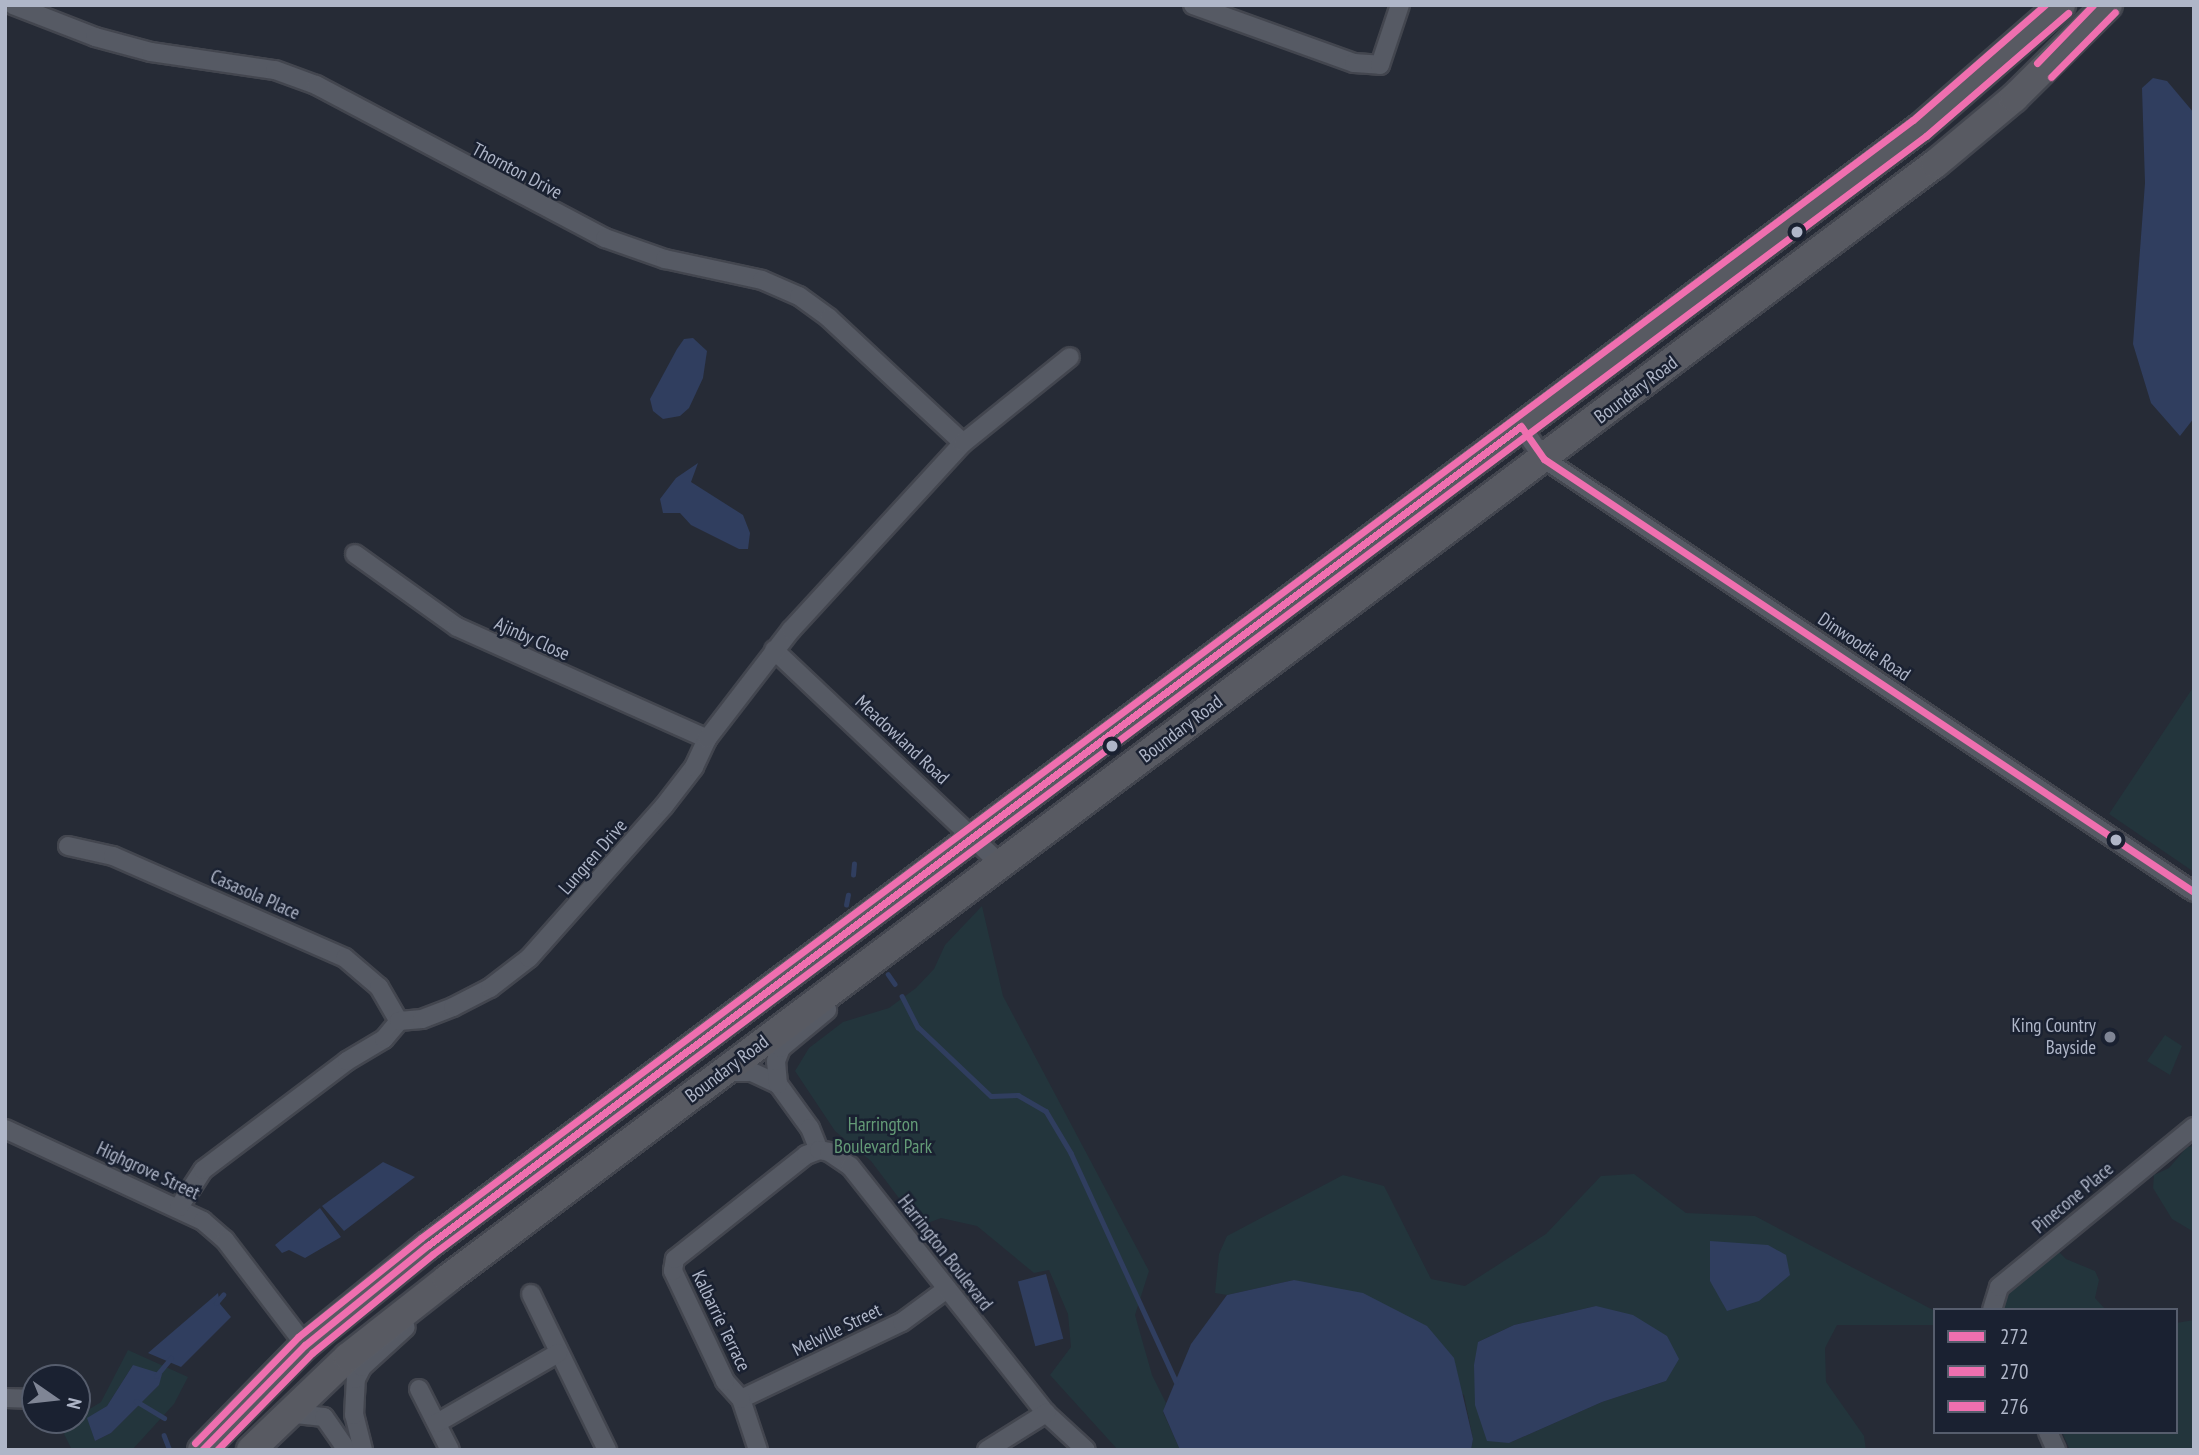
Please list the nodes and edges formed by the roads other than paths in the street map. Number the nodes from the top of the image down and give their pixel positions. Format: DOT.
graph roads {
  1 [pos="12,5"];
  2 [pos="1193,5"];
  3 [pos="1400,5"];
  4 [pos="2061,5"];
  5 [pos="2108,5"];
  6 [pos="1070,357"];
  7 [pos="1521,426"];
  8 [pos="963,443"];
  9 [pos="1544,458"];
  10 [pos="355,554"];
  11 [pos="774,650"];
  12 [pos="707,739"];
  13 [pos="975,837"];
  14 [pos="68,846"];
  15 [pos="1000,864"];
  16 [pos="2194,892"];
  17 [pos="953,900"];
  18 [pos="399,1021"];
  19 [pos="724,1072"];
  20 [pos="778,1084"];
  21 [pos="2194,1127"];
  22 [pos="5,1129"];
  23 [pos="819,1150"];
  24 [pos="179,1207"];
  25 [pos="447,1279"];
  26 [pos="947,1289"];
  27 [pos="531,1294"];
  28 [pos="1993,1308"];
  29 [pos="305,1345"];
  30 [pos="558,1353"];
  31 [pos="419,1389"];
  32 [pos="741,1399"];
  33 [pos="286,1413"];
  34 [pos="1046,1413"];
  35 [pos="437,1423"];
  36 [pos="2049,1434"];
  37 [pos="605,1449"];
  38 [pos="202,1450"];
  39 [pos="251,1450"];
  40 [pos="348,1450"];
  41 [pos="363,1450"];
  42 [pos="450,1450"];
  43 [pos="758,1450"];
  44 [pos="987,1450"];
  45 [pos="1086,1450"];
  46 [pos="2056,1450"];
  1 -- 8 [label="street, Thornton Drive"];
  2 -- 3 [label="street"];
  4 -- 7 [label="highway, Boundary Road"];
  5 -- 9 [label="highway, Boundary Road"];
  6 -- 8 [label="street, Lungren Drive"];
  7 -- 9 [label="street, Dinwoodie Road"];
  7 -- 13 [label="highway, Boundary Road"];
  8 -- 11 [label="street, Lungren Drive"];
  9 -- 15 [label="highway, Boundary Road"];
  9 -- 16 [label="street, Dinwoodie Road"];
  10 -- 12 [label="street, Ajinby Close"];
  11 -- 12 [label="street, Lungren Drive"];
  11 -- 13 [label="street, Meadowland Road"];
  12 -- 18 [label="street, Lungren Drive"];
  13 -- 15 [label="street, Meadowland Road"];
  13 -- 29 [label="highway, Boundary Road"];
  14 -- 18 [label="street, Casasola Place"];
  15 -- 17 [label="highway, Boundary Road"];
  17 -- 19 [label="highway, Boundary Road"];
  17 -- 20 [label="street"];
  18 -- 24 [label="street"];
  19 -- 20 [label="street"];
  19 -- 25 [label="highway, Boundary Road"];
  20 -- 23 [label="street"];
  21 -- 28 [label="street, Pinecone Place"];
  22 -- 24 [label="street, Highgrove Street"];
  23 -- 26 [label="street, Harrington Boulevard"];
  23 -- 32 [label="street, Kalbarrie Terrace"];
  24 -- 29 [label="street, Highgrove Street"];
  25 -- 33 [label="highway, Boundary Road"];
  25 -- 41 [label="street"];
  26 -- 32 [label="street, Melville Street"];
  26 -- 34 [label="street, Harrington Boulevard"];
  27 -- 30 [label="street"];
  29 -- 38 [label="highway, Boundary Road"];
  30 -- 35 [label="street"];
  30 -- 37 [label="street"];
  31 -- 35 [label="street"];
  32 -- 43 [label="street, Kalbarrie Terrace"];
  33 -- 39 [label="highway, Boundary Road"];
  33 -- 40 [label="street"];
  34 -- 44 [label="street"];
  34 -- 45 [label="street, Harrington Boulevard"];
  35 -- 42 [label="street"];
  36 -- 46 [label="street"];
}
